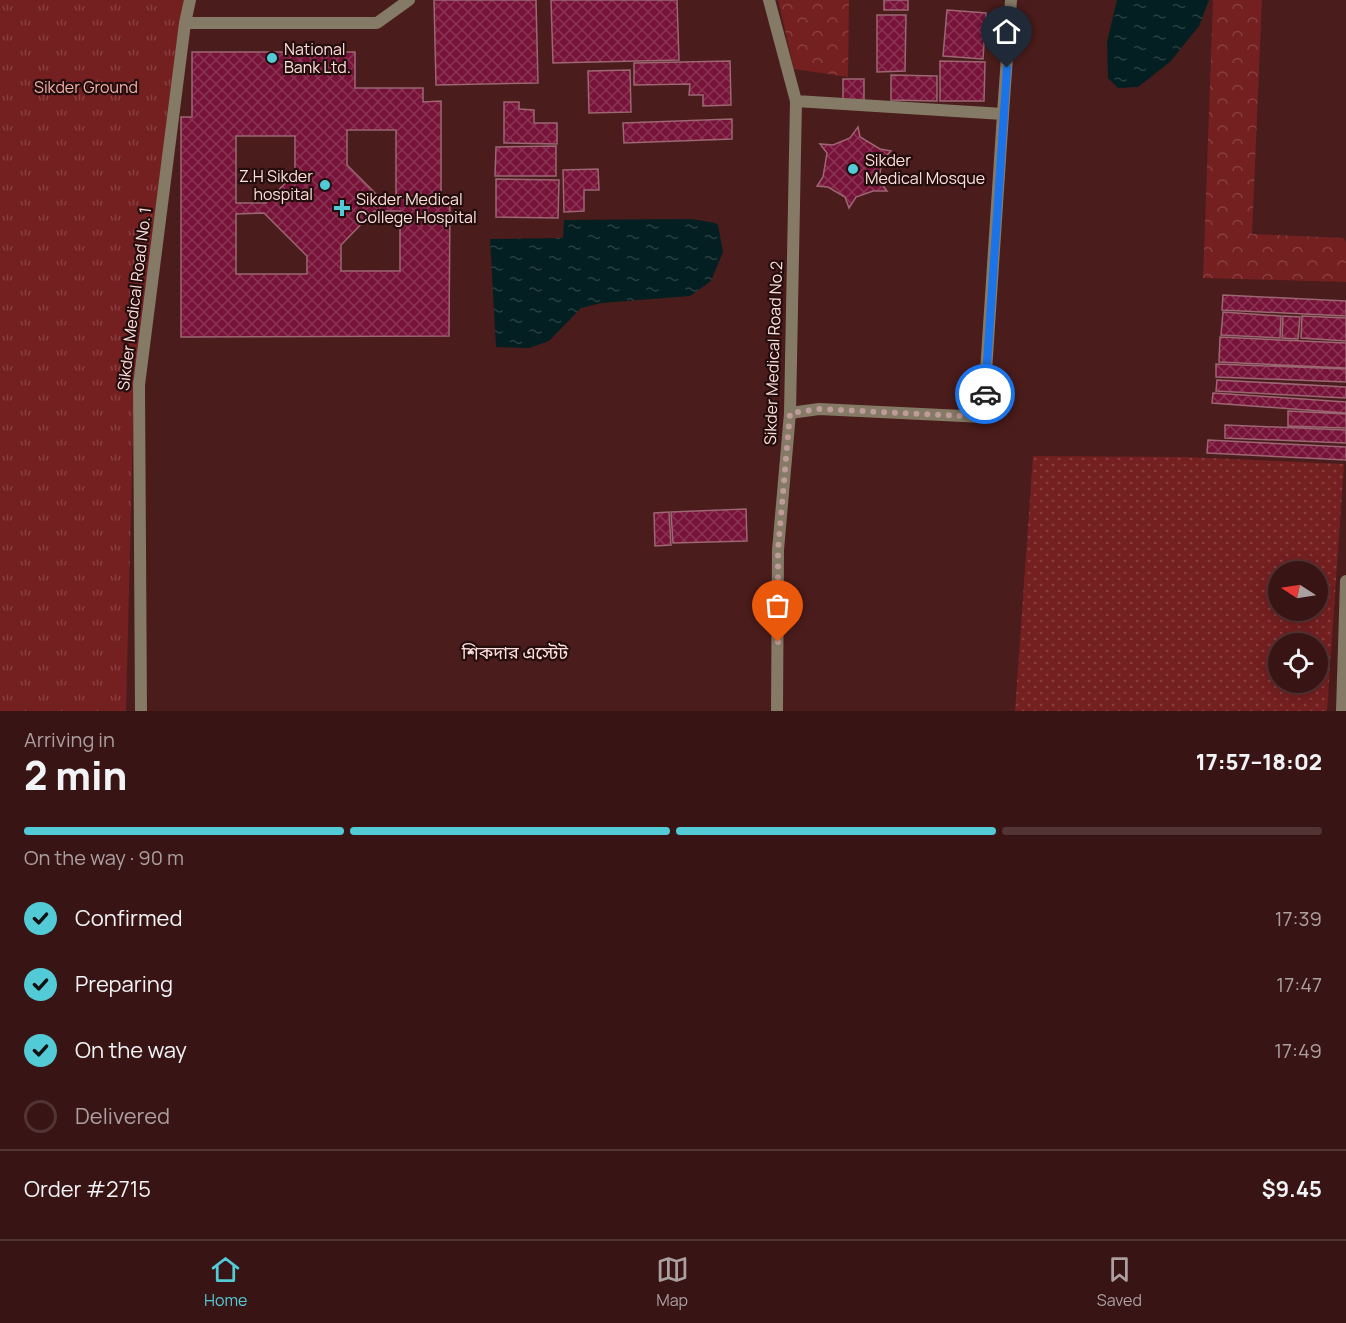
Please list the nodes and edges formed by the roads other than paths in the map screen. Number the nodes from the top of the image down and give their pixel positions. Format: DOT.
graph roads {
  1 [pos="190,0"];
  2 [pos="409,0"];
  3 [pos="769,0"];
  4 [pos="1011,0"];
  5 [pos="185,23"];
  6 [pos="796,101"];
  7 [pos="1004,114"];
  8 [pos="790,413"];
  9 [pos="1346,581"];
  10 [pos="141,711"];
  11 [pos="777,711"];
  12 [pos="1342,711"];
  1 -- 5 [label="street, Sikder Medical Road No. 1"];
  2 -- 5 [label="street"];
  3 -- 6 [label="street, Sikder Medical Road No.2"];
  4 -- 7 [label="street"];
  5 -- 10 [label="street, Sikder Medical Road No. 1"];
  6 -- 7 [label="street"];
  6 -- 8 [label="street, Sikder Medical Road No.2"];
  7 -- 8 [label="street"];
  8 -- 11 [label="street, Sikder Medical Road No.2"];
  9 -- 12 [label="street"];
}
